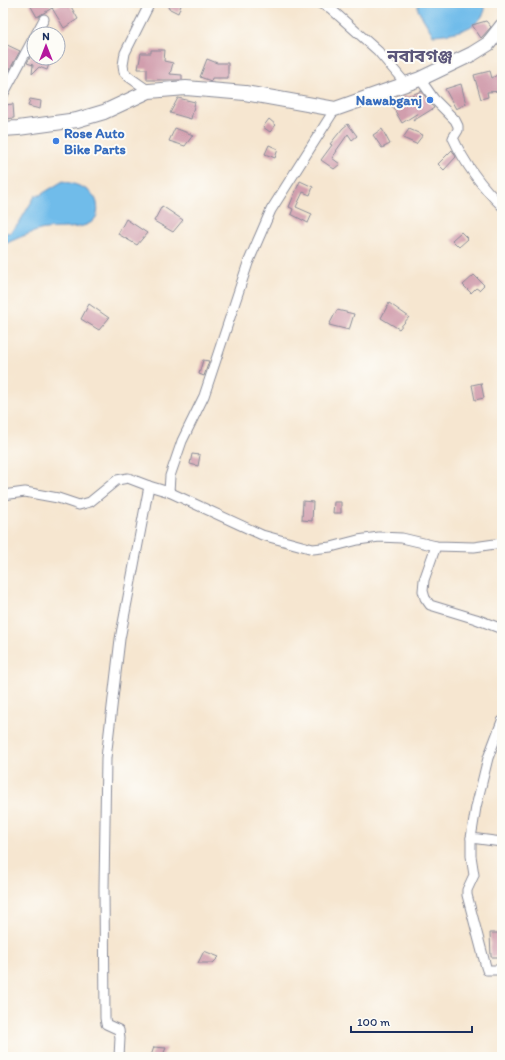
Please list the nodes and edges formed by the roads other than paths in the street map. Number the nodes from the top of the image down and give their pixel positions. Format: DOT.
graph roads {
  1 [pos="150,3"];
  2 [pos="319,3"];
  3 [pos="44,19"];
  4 [pos="40,26"];
  5 [pos="502,26"];
  6 [pos="26,52"];
  7 [pos="420,79"];
  8 [pos="406,84"];
  9 [pos="149,90"];
  10 [pos="3,95"];
  11 [pos="335,109"];
  12 [pos="3,129"];
  13 [pos="502,206"];
  14 [pos="149,486"];
  15 [pos="169,492"];
  16 [pos="3,495"];
  17 [pos="502,542"];
  18 [pos="436,546"];
  19 [pos="502,629"];
  20 [pos="502,721"];
  21 [pos="470,838"];
  22 [pos="502,842"];
  23 [pos="502,970"];
  24 [pos="119,1057"];
  1 -- 9 [label="street"];
  2 -- 8 [label="street"];
  3 -- 4 [label="street"];
  5 -- 7 [label="main road"];
  6 -- 10 [label="street"];
  7 -- 8 [label="main road"];
  7 -- 13 [label="street"];
  8 -- 11 [label="main road"];
  9 -- 11 [label="main road"];
  9 -- 12 [label="main road"];
  11 -- 15 [label="street"];
  14 -- 15 [label="street"];
  14 -- 16 [label="street"];
  14 -- 24 [label="street"];
  15 -- 18 [label="street"];
  17 -- 18 [label="street"];
  18 -- 19 [label="street"];
  20 -- 21 [label="street"];
  21 -- 22 [label="street"];
  21 -- 23 [label="street"];
}
